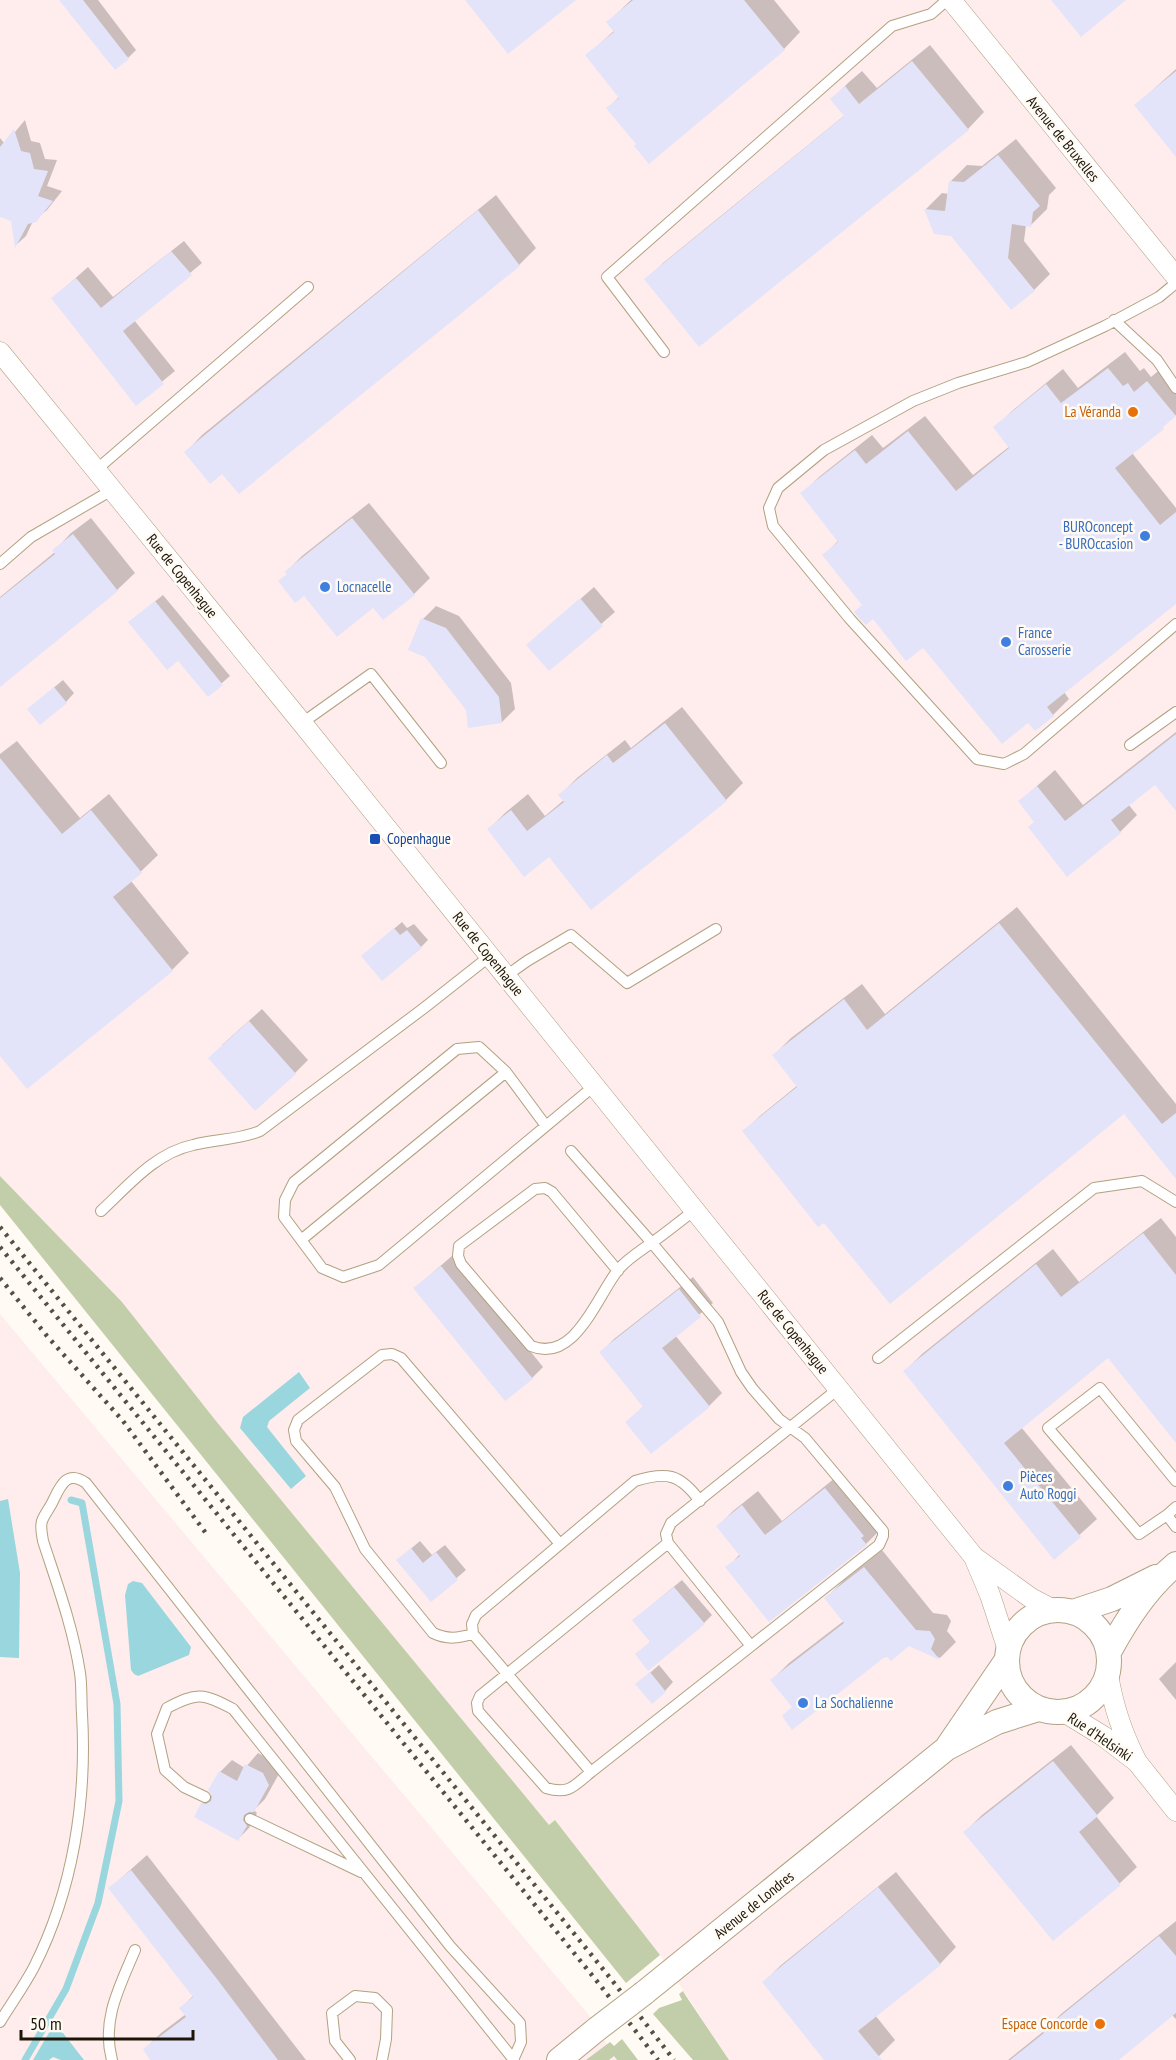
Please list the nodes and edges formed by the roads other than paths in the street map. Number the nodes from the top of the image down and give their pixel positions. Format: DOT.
graph roads {
  1 [pos="949,0"];
  2 [pos="1176,277"];
  3 [pos="1176,283"];
  4 [pos="308,286"];
  5 [pos="1114,320"];
  6 [pos="0,352"];
  7 [pos="664,352"];
  8 [pos="1176,388"];
  9 [pos="96,470"];
  10 [pos="112,490"];
  11 [pos="0,564"];
  12 [pos="1176,624"];
  13 [pos="1176,712"];
  14 [pos="302,723"];
  15 [pos="1130,745"];
  16 [pos="441,763"];
  17 [pos="716,929"];
  18 [pos="490,956"];
  19 [pos="506,976"];
  20 [pos="506,1072"];
  21 [pos="594,1086"];
  22 [pos="546,1126"];
  23 [pos="571,1152"];
  24 [pos="1176,1202"];
  25 [pos="695,1210"];
  26 [pos="101,1211"];
  27 [pos="301,1240"];
  28 [pos="652,1243"];
  29 [pos="618,1271"];
  30 [pos="878,1358"];
  31 [pos="838,1389"];
  32 [pos="792,1428"];
  33 [pos="1176,1481"];
  34 [pos="700,1501"];
  35 [pos="1176,1507"];
  36 [pos="1167,1515"];
  37 [pos="1176,1527"];
  38 [pos="560,1544"];
  39 [pos="668,1544"];
  40 [pos="974,1557"];
  41 [pos="1171,1568"];
  42 [pos="1063,1611"];
  43 [pos="473,1634"];
  44 [pos="751,1646"];
  45 [pos="1007,1656"];
  46 [pos="1109,1663"];
  47 [pos="507,1674"];
  48 [pos="1038,1709"];
  49 [pos="1064,1712"];
  50 [pos="946,1748"];
  51 [pos="1137,1762"];
  52 [pos="591,1772"];
  53 [pos="205,1797"];
  54 [pos="1176,1811"];
  55 [pos="250,1819"];
  56 [pos="365,1875"];
  57 [pos="135,1950"];
  58 [pos="0,2022"];
  59 [pos="112,2060"];
  60 [pos="350,2060"];
  61 [pos="382,2060"];
  62 [pos="513,2060"];
  63 [pos="559,2060"];
  1 -- 2 [label="street, Avenue de Bruxelles"];
  1 -- 7 [label="lane"];
  3 -- 5 [label="lane"];
  4 -- 9 [label="lane"];
  5 -- 8 [label="lane"];
  5 -- 12 [label="lane"];
  6 -- 9 [label="street, Rue de Copenhague"];
  9 -- 10 [label="street, Rue de Copenhague"];
  10 -- 11 [label="lane"];
  10 -- 14 [label="street, Rue de Copenhague"];
  13 -- 15 [label="lane"];
  14 -- 16 [label="lane"];
  14 -- 18 [label="street, Rue de Copenhague"];
  17 -- 19 [label="lane"];
  18 -- 19 [label="street, Rue de Copenhague"];
  18 -- 26 [label="lane"];
  19 -- 21 [label="street, Rue de Copenhague"];
  20 -- 22 [label="lane"];
  20 -- 27 [label="lane"];
  20 -- 27 [label="lane"];
  21 -- 22 [label="lane"];
  21 -- 25 [label="street, Rue de Copenhague"];
  22 -- 27 [label="lane"];
  23 -- 28 [label="lane"];
  24 -- 30 [label="lane"];
  25 -- 28 [label="lane"];
  25 -- 31 [label="street, Rue de Copenhague"];
  28 -- 29 [label="lane"];
  28 -- 32 [label="lane"];
  29 -- 29 [label="lane"];
  31 -- 32 [label="lane"];
  31 -- 40 [label="street, Rue de Copenhague"];
  32 -- 34 [label="lane"];
  32 -- 44 [label="lane"];
  33 -- 36 [label="lane"];
  34 -- 38 [label="lane"];
  34 -- 39 [label="lane"];
  35 -- 36 [label="lane"];
  36 -- 37 [label="lane"];
  38 -- 43 [label="lane"];
  38 -- 43 [label="lane"];
  39 -- 44 [label="lane"];
  39 -- 47 [label="lane"];
  40 -- 42 [label="street, Rue de Copenhague"];
  40 -- 45 [label="street, Rue de Copenhague"];
  41 -- 42 [label="street"];
  41 -- 46 [label="street"];
  42 -- 45 [label="street"];
  42 -- 46 [label="street"];
  43 -- 47 [label="lane"];
  44 -- 52 [label="lane"];
  45 -- 48 [label="street"];
  45 -- 50 [label="street, Avenue de Londres"];
  46 -- 49 [label="street"];
  46 -- 51 [label="street, Rue d'Helsinki"];
  47 -- 52 [label="lane"];
  47 -- 52 [label="lane"];
  48 -- 49 [label="street"];
  48 -- 50 [label="street, Avenue de Londres"];
  49 -- 51 [label="street, Rue d'Helsinki"];
  50 -- 63 [label="street, Avenue de Londres, bridge"];
  51 -- 54 [label="street, Rue d'Helsinki"];
  53 -- 56 [label="lane"];
  55 -- 56 [label="lane"];
  56 -- 62 [label="lane"];
  57 -- 59 [label="lane"];
  58 -- 62 [label="lane"];
  60 -- 61 [label="lane"];
}
